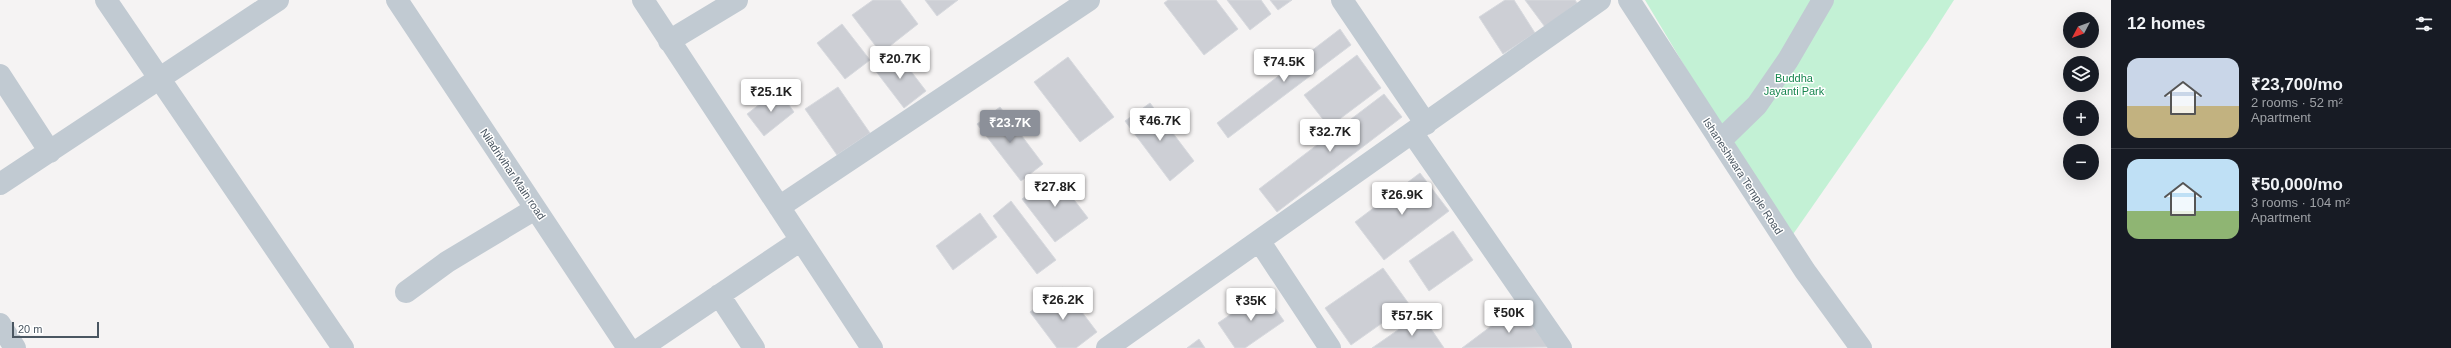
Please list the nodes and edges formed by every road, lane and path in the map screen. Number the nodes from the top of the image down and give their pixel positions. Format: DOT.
graph roads {
  1 [pos="106,0"];
  2 [pos="278,0"];
  3 [pos="397,0"];
  4 [pos="643,0"];
  5 [pos="738,0"];
  6 [pos="1089,0"];
  7 [pos="1342,0"];
  8 [pos="1600,0"];
  9 [pos="1629,0"];
  10 [pos="1823,0"];
  11 [pos="669,41"];
  12 [pos="0,75"];
  13 [pos="160,78"];
  14 [pos="1419,129"];
  15 [pos="1720,141"];
  16 [pos="50,152"];
  17 [pos="0,184"];
  18 [pos="779,206"];
  19 [pos="535,209"];
  20 [pos="801,240"];
  21 [pos="1260,242"];
  22 [pos="406,292"];
  23 [pos="719,295"];
  24 [pos="0,324"];
  25 [pos="15,348"];
  26 [pos="343,348"];
  27 [pos="628,348"];
  28 [pos="641,348"];
  29 [pos="754,348"];
  30 [pos="872,348"];
  31 [pos="1107,348"];
  32 [pos="1330,348"];
  33 [pos="1561,348"];
  34 [pos="1861,348"];
  1 -- 13 [label="street"];
  2 -- 13 [label="street"];
  3 -- 19 [label="street, Niladrivihar Main road"];
  4 -- 11 [label="street"];
  5 -- 11 [label="street"];
  6 -- 18 [label="street"];
  7 -- 14 [label="street"];
  8 -- 14 [label="street"];
  9 -- 15 [label="street, Ishaneshwara Temple Road"];
  10 -- 15 [label="street"];
  11 -- 18 [label="street"];
  12 -- 16 [label="street"];
  13 -- 16 [label="street"];
  13 -- 26 [label="street"];
  14 -- 21 [label="street"];
  14 -- 33 [label="street"];
  15 -- 34 [label="street, Ishaneshwara Temple Road"];
  16 -- 17 [label="street"];
  18 -- 20 [label="street"];
  19 -- 22 [label="street"];
  19 -- 27 [label="street, Niladrivihar Main road"];
  20 -- 23 [label="street"];
  20 -- 30 [label="street"];
  21 -- 31 [label="street"];
  21 -- 32 [label="street"];
  23 -- 28 [label="street"];
  23 -- 29 [label="street"];
  24 -- 25 [label="street"];
}
